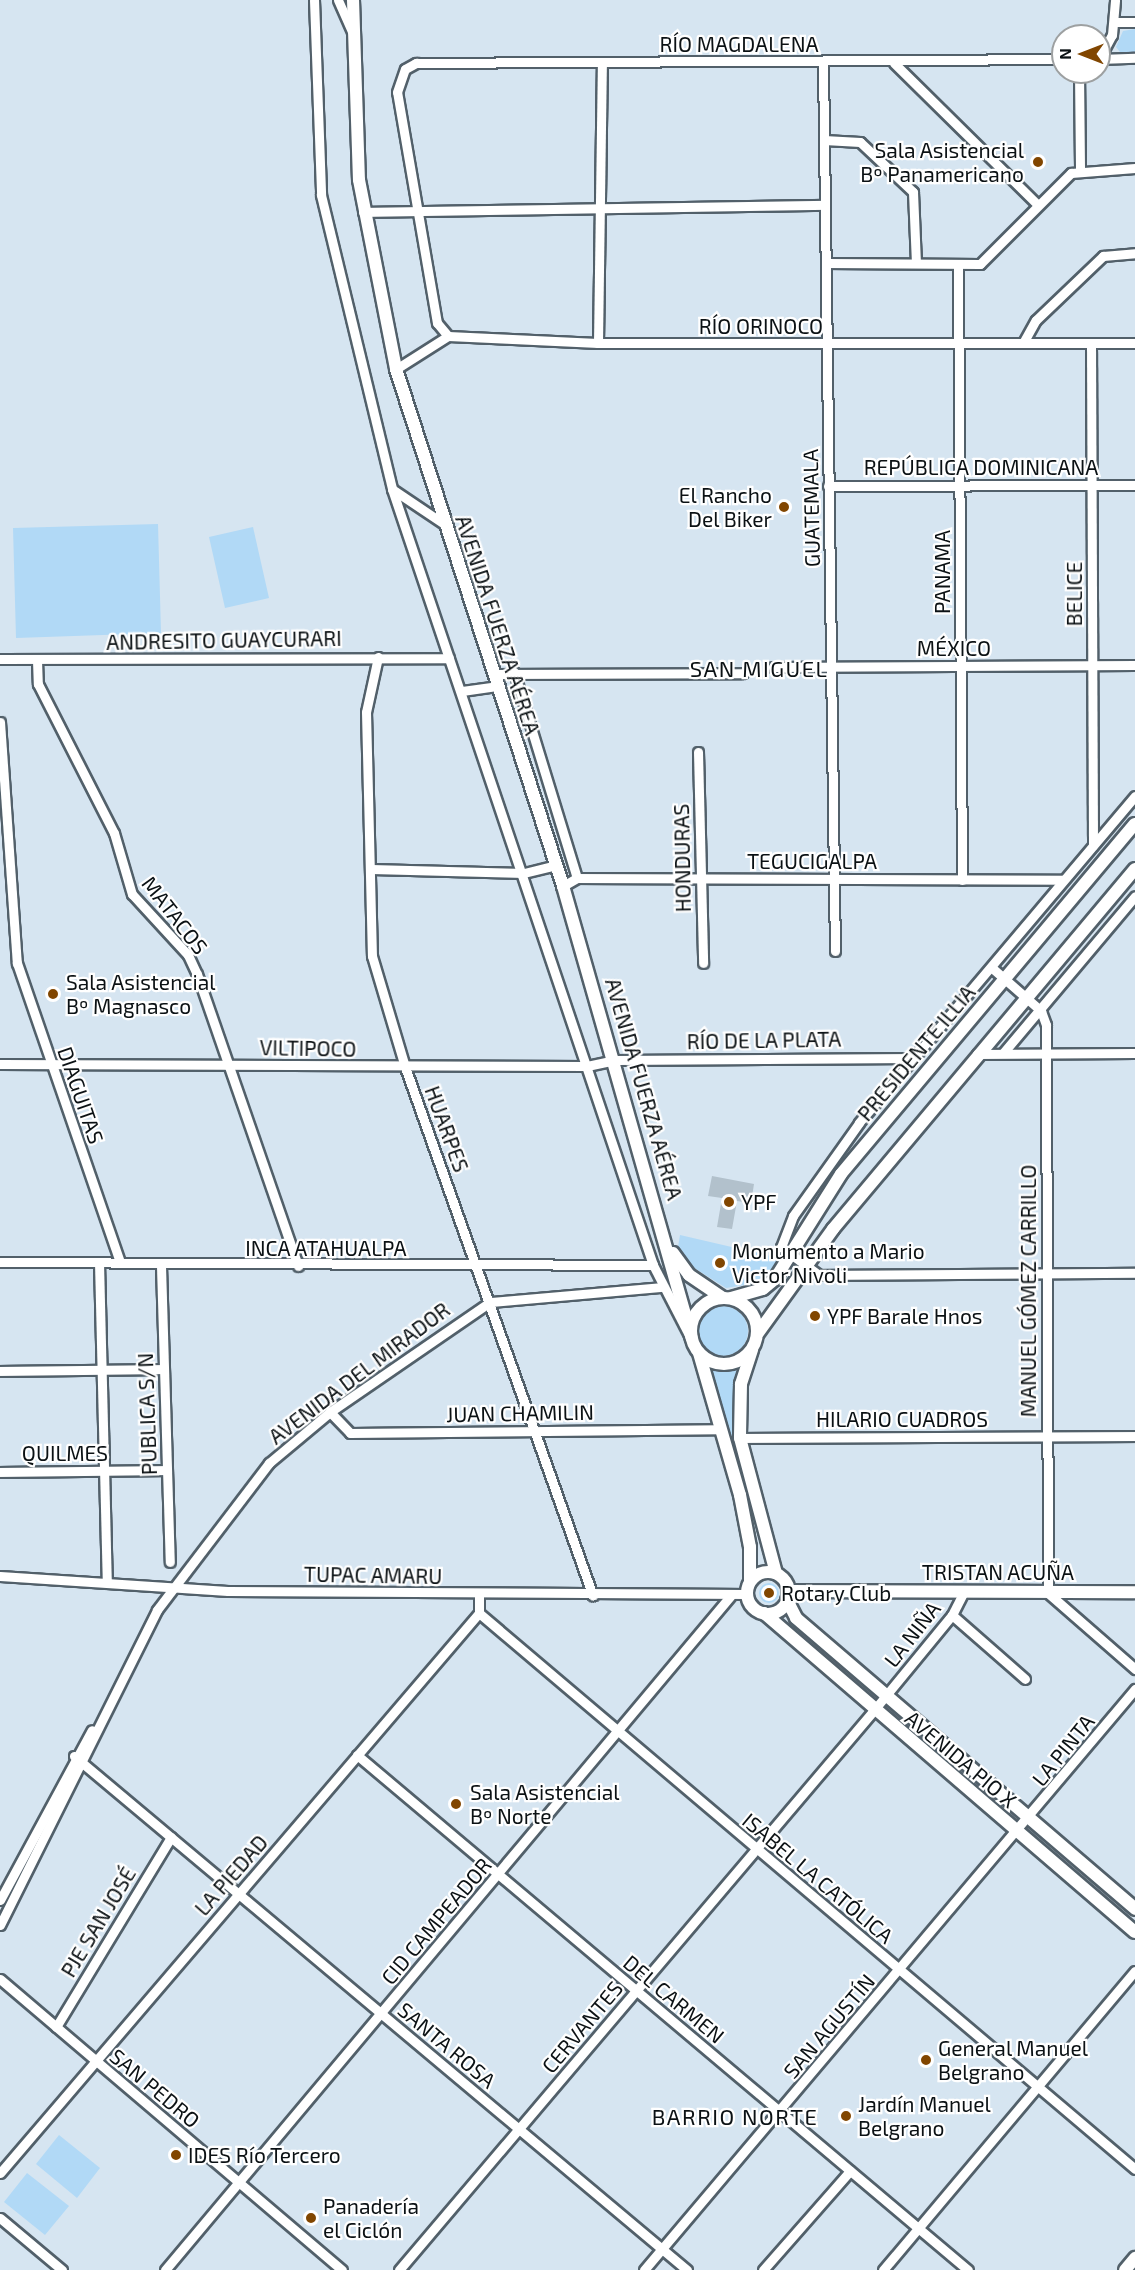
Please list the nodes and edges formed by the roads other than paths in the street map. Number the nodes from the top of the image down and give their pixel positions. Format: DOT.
graph roads {
  1 [pos="314,0"];
  2 [pos="338,0"];
  3 [pos="353,0"];
  4 [pos="1115,0"];
  5 [pos="1116,22"];
  6 [pos="1135,22"];
  7 [pos="353,33"];
  8 [pos="1111,33"];
  9 [pos="1135,58"];
  10 [pos="1051,59"];
  11 [pos="1111,59"];
  12 [pos="602,62"];
  13 [pos="824,63"];
  14 [pos="894,63"];
  15 [pos="1079,84"];
  16 [pos="824,140"];
  17 [pos="1135,168"];
  18 [pos="1080,169"];
  19 [pos="600,205"];
  20 [pos="825,205"];
  21 [pos="1038,205"];
  22 [pos="417,209"];
  23 [pos="363,212"];
  24 [pos="1135,253"];
  25 [pos="826,263"];
  26 [pos="916,263"];
  27 [pos="958,264"];
  28 [pos="448,336"];
  29 [pos="598,343"];
  30 [pos="1023,343"];
  31 [pos="1091,343"];
  32 [pos="1135,343"];
  33 [pos="958,344"];
  34 [pos="826,345"];
  35 [pos="396,369"];
  36 [pos="1135,484"];
  37 [pos="959,485"];
  38 [pos="1092,485"];
  39 [pos="828,486"];
  40 [pos="392,489"];
  41 [pos="444,524"];
  42 [pos="378,657"];
  43 [pos="449,658"];
  44 [pos="0,659"];
  45 [pos="37,660"];
  46 [pos="1135,665"];
  47 [pos="832,666"];
  48 [pos="961,666"];
  49 [pos="1093,666"];
  50 [pos="772,667"];
  51 [pos="514,672"];
  52 [pos="743,673"];
  53 [pos="493,674"];
  54 [pos="498,686"];
  55 [pos="462,691"];
  56 [pos="0,722"];
  57 [pos="698,752"];
  58 [pos="1135,796"];
  59 [pos="1135,824"];
  60 [pos="1094,845"];
  61 [pos="556,865"];
  62 [pos="371,869"];
  63 [pos="1135,869"];
  64 [pos="525,873"];
  65 [pos="577,878"];
  66 [pos="700,879"];
  67 [pos="833,879"];
  68 [pos="962,880"];
  69 [pos="1063,880"];
  70 [pos="563,886"];
  71 [pos="1135,896"];
  72 [pos="835,951"];
  73 [pos="703,963"];
  74 [pos="991,966"];
  75 [pos="1004,978"];
  76 [pos="1027,995"];
  77 [pos="1041,1011"];
  78 [pos="1003,1053"];
  79 [pos="1045,1053"];
  80 [pos="1135,1053"];
  81 [pos="977,1054"];
  82 [pos="914,1058"];
  83 [pos="616,1060"];
  84 [pos="0,1064"];
  85 [pos="51,1064"];
  86 [pos="227,1064"];
  87 [pos="587,1066"];
  88 [pos="405,1067"];
  89 [pos="671,1250"];
  90 [pos="793,1258"];
  91 [pos="0,1262"];
  92 [pos="99,1262"];
  93 [pos="120,1262"];
  94 [pos="653,1265"];
  95 [pos="161,1266"];
  96 [pos="298,1266"];
  97 [pos="477,1267"];
  98 [pos="803,1268"];
  99 [pos="1135,1273"];
  100 [pos="1046,1274"];
  101 [pos="661,1287"];
  102 [pos="727,1298"];
  103 [pos="490,1302"];
  104 [pos="758,1333"];
  105 [pos="695,1344"];
  106 [pos="752,1350"];
  107 [pos="164,1369"];
  108 [pos="102,1370"];
  109 [pos="0,1371"];
  110 [pos="330,1412"];
  111 [pos="719,1429"];
  112 [pos="533,1431"];
  113 [pos="1047,1436"];
  114 [pos="1135,1436"];
  115 [pos="740,1438"];
  116 [pos="167,1470"];
  117 [pos="103,1471"];
  118 [pos="0,1472"];
  119 [pos="170,1562"];
  120 [pos="776,1573"];
  121 [pos="0,1576"];
  122 [pos="107,1579"];
  123 [pos="750,1581"];
  124 [pos="173,1586"];
  125 [pos="964,1592"];
  126 [pos="1135,1592"];
  127 [pos="1048,1593"];
  128 [pos="732,1594"];
  129 [pos="747,1594"];
  130 [pos="479,1595"];
  131 [pos="593,1596"];
  132 [pos="788,1596"];
  133 [pos="479,1613"];
  134 [pos="764,1613"];
  135 [pos="952,1615"];
  136 [pos="1135,1669"];
  137 [pos="1025,1679"];
  138 [pos="1135,1689"];
  139 [pos="885,1697"];
  140 [pos="874,1710"];
  141 [pos="103,1713"];
  142 [pos="619,1732"];
  143 [pos="357,1755"];
  144 [pos="74,1756"];
  145 [pos="82,1763"];
  146 [pos="1029,1820"];
  147 [pos="1018,1833"];
  148 [pos="171,1837"];
  149 [pos="756,1849"];
  150 [pos="499,1874"];
  151 [pos="239,1894"];
  152 [pos="0,1900"];
  153 [pos="1135,1909"];
  154 [pos="0,1925"];
  155 [pos="1135,1932"];
  156 [pos="899,1971"];
  157 [pos="1135,1971"];
  158 [pos="0,1979"];
  159 [pos="636,1990"];
  160 [pos="381,2013"];
  161 [pos="56,2027"];
  162 [pos="96,2061"];
  163 [pos="1038,2086"];
  164 [pos="780,2111"];
  165 [pos="519,2129"];
  166 [pos="1135,2169"];
  167 [pos="850,2171"];
  168 [pos="0,2173"];
  169 [pos="239,2182"];
  170 [pos="0,2218"];
  171 [pos="918,2228"];
  172 [pos="662,2249"];
  173 [pos="1135,2258"];
  174 [pos="62,2270"];
  175 [pos="165,2270"];
  176 [pos="342,2270"];
  177 [pos="399,2270"];
  178 [pos="644,2270"];
  179 [pos="687,2270"];
  180 [pos="763,2270"];
  181 [pos="883,2270"];
  182 [pos="968,2270"];
  183 [pos="1125,2270"];
  1 -- 40 [label="street"];
  2 -- 7 [label="street"];
  3 -- 7 [label="main road, AVENIDA FUERZA AÉREA"];
  4 -- 5 [label="street"];
  5 -- 6 [label="street"];
  5 -- 8 [label="street"];
  7 -- 23 [label="main road, AVENIDA FUERZA AÉREA"];
  9 -- 11 [label="street"];
  10 -- 14 [label="street, RÍO MAGDALENA"];
  12 -- 13 [label="street, RÍO MAGDALENA"];
  12 -- 19 [label="street"];
  12 -- 22 [label="street, RÍO MAGDALENA"];
  13 -- 14 [label="street, RÍO MAGDALENA"];
  13 -- 16 [label="street, GUATEMALA"];
  14 -- 21 [label="street"];
  15 -- 18 [label="street"];
  16 -- 20 [label="street, GUATEMALA"];
  16 -- 26 [label="street"];
  17 -- 18 [label="street"];
  18 -- 21 [label="street"];
  19 -- 20 [label="street"];
  19 -- 22 [label="street"];
  19 -- 29 [label="street"];
  20 -- 25 [label="street, GUATEMALA"];
  21 -- 27 [label="street"];
  22 -- 23 [label="street"];
  22 -- 28 [label="street"];
  23 -- 35 [label="main road, AVENIDA FUERZA AÉREA"];
  24 -- 30 [label="street"];
  25 -- 26 [label="street"];
  25 -- 34 [label="street, GUATEMALA"];
  26 -- 27 [label="street"];
  27 -- 33 [label="street, PANAMA"];
  28 -- 29 [label="street, RÍO ORINOCO"];
  28 -- 35 [label="street"];
  29 -- 34 [label="street, RÍO ORINOCO"];
  30 -- 31 [label="street, RÍO ORINOCO"];
  30 -- 33 [label="street, RÍO ORINOCO"];
  31 -- 32 [label="street, RÍO ORINOCO"];
  31 -- 38 [label="street, BELICE"];
  33 -- 34 [label="street, RÍO ORINOCO"];
  33 -- 37 [label="street, PANAMA"];
  34 -- 39 [label="street, GUATEMALA"];
  35 -- 41 [label="main road, AVENIDA FUERZA AÉREA"];
  36 -- 38 [label="street, REPÚBLICA DOMINICANA"];
  37 -- 38 [label="street, REPÚBLICA DOMINICANA"];
  37 -- 39 [label="street, REPÚBLICA DOMINICANA"];
  37 -- 48 [label="street, PANAMA"];
  38 -- 49 [label="street, BELICE"];
  39 -- 47 [label="street, GUATEMALA"];
  40 -- 41 [label="street"];
  40 -- 43 [label="street"];
  41 -- 53 [label="main road, AVENIDA FUERZA AÉREA"];
  42 -- 43 [label="street, ANDRESITO GUAYCURARI"];
  42 -- 45 [label="street, ANDRESITO GUAYCURARI"];
  42 -- 62 [label="street, HUARPES"];
  43 -- 55 [label="street"];
  44 -- 45 [label="street, ANDRESITO GUAYCURARI"];
  45 -- 86 [label="street, MATACOS"];
  46 -- 49 [label="street, MÉXICO"];
  47 -- 48 [label="street, MÉXICO"];
  47 -- 50 [label="street, MÉXICO"];
  47 -- 67 [label="street, GUATEMALA"];
  48 -- 49 [label="street, MÉXICO"];
  48 -- 68 [label="street, PANAMA"];
  49 -- 60 [label="street, BELICE"];
  51 -- 52 [label="street"];
  51 -- 53 [label="street"];
  51 -- 65 [label="street"];
  53 -- 54 [label="main road, AVENIDA FUERZA AÉREA"];
  54 -- 55 [label="street"];
  54 -- 61 [label="main road, AVENIDA FUERZA AÉREA"];
  55 -- 64 [label="street"];
  56 -- 85 [label="street, DIAGUITAS"];
  57 -- 66 [label="street, HONDURAS"];
  58 -- 60 [label="street"];
  59 -- 75 [label="main road, PRESIDENTE ILLIA"];
  60 -- 69 [label="street"];
  61 -- 64 [label="street"];
  61 -- 70 [label="main road, AVENIDA FUERZA AÉREA"];
  62 -- 64 [label="street"];
  62 -- 88 [label="street, HUARPES"];
  63 -- 76 [label="main road"];
  64 -- 87 [label="street"];
  65 -- 66 [label="street, TEGUCIGALPA"];
  65 -- 70 [label="street"];
  66 -- 67 [label="street, TEGUCIGALPA"];
  66 -- 73 [label="street, HONDURAS"];
  67 -- 68 [label="street, TEGUCIGALPA"];
  67 -- 72 [label="street, GUATEMALA"];
  68 -- 69 [label="street, TEGUCIGALPA"];
  69 -- 74 [label="street"];
  70 -- 83 [label="main road, AVENIDA FUERZA AÉREA"];
  71 -- 77 [label="street"];
  74 -- 75 [label="street"];
  74 -- 82 [label="street"];
  75 -- 76 [label="street"];
  75 -- 90 [label="main road, PRESIDENTE ILLIA"];
  76 -- 77 [label="street"];
  76 -- 81 [label="main road"];
  77 -- 78 [label="street"];
  77 -- 79 [label="street, MANUEL GÓMEZ CARRILLO"];
  78 -- 79 [label="street"];
  78 -- 81 [label="street"];
  79 -- 80 [label="street"];
  79 -- 100 [label="street, MANUEL GÓMEZ CARRILLO"];
  81 -- 98 [label="main road"];
  82 -- 83 [label="street, RÍO DE LA PLATA"];
  82 -- 90 [label="street"];
  83 -- 87 [label="street, VILTIPOCO"];
  83 -- 89 [label="main road, AVENIDA FUERZA AÉREA"];
  84 -- 85 [label="street, VILTIPOCO"];
  85 -- 86 [label="street, VILTIPOCO"];
  85 -- 93 [label="street, DIAGUITAS"];
  86 -- 88 [label="street, VILTIPOCO"];
  86 -- 96 [label="street, MATACOS"];
  87 -- 88 [label="street, VILTIPOCO"];
  87 -- 94 [label="street"];
  88 -- 97 [label="street, HUARPES"];
  89 -- 102 [label="main road"];
  89 -- 105 [label="main road, AVENIDA FUERZA AÉREA"];
  90 -- 98 [label="street"];
  90 -- 102 [label="main road, PRESIDENTE ILLIA"];
  91 -- 92 [label="street, INCA ATAHUALPA"];
  92 -- 93 [label="street, INCA ATAHUALPA"];
  92 -- 108 [label="street"];
  93 -- 95 [label="street, INCA ATAHUALPA"];
  94 -- 97 [label="street, INCA ATAHUALPA"];
  94 -- 101 [label="street"];
  95 -- 96 [label="street, INCA ATAHUALPA"];
  95 -- 107 [label="street, PUBLICA S/N"];
  96 -- 97 [label="street, INCA ATAHUALPA"];
  97 -- 103 [label="street, HUARPES"];
  98 -- 100 [label="street"];
  98 -- 104 [label="main road"];
  99 -- 100 [label="street"];
  100 -- 113 [label="street, MANUEL GÓMEZ CARRILLO"];
  101 -- 103 [label="street, AVENIDA DEL MIRADOR"];
  101 -- 105 [label="street"];
  102 -- 104 [label="main road"];
  102 -- 105 [label="main road"];
  103 -- 110 [label="street, AVENIDA DEL MIRADOR"];
  103 -- 112 [label="street, HUARPES"];
  104 -- 106 [label="main road"];
  105 -- 106 [label="main road"];
  105 -- 111 [label="main road, AVENIDA FUERZA AÉREA"];
  106 -- 115 [label="main road"];
  107 -- 108 [label="street"];
  107 -- 116 [label="street, PUBLICA S/N"];
  108 -- 109 [label="street"];
  108 -- 117 [label="street"];
  110 -- 112 [label="street, JUAN CHAMILIN"];
  110 -- 124 [label="street, AVENIDA DEL MIRADOR"];
  111 -- 112 [label="street, JUAN CHAMILIN"];
  111 -- 123 [label="main road, AVENIDA FUERZA AÉREA"];
  112 -- 131 [label="street, HUARPES"];
  113 -- 114 [label="street, HILARIO CUADROS"];
  113 -- 115 [label="street, HILARIO CUADROS"];
  113 -- 127 [label="street, MANUEL GÓMEZ CARRILLO"];
  115 -- 120 [label="main road"];
  116 -- 117 [label="street, QUILMES"];
  116 -- 119 [label="street, PUBLICA S/N"];
  117 -- 118 [label="street, QUILMES"];
  117 -- 122 [label="street"];
  120 -- 123 [label="main road"];
  120 -- 132 [label="main road"];
  121 -- 122 [label="street, TUPAC AMARU"];
  122 -- 124 [label="street, TUPAC AMARU"];
  123 -- 129 [label="main road"];
  124 -- 130 [label="street, TUPAC AMARU"];
  124 -- 141 [label="street, AVENIDA DEL MIRADOR"];
  125 -- 127 [label="main road, TRISTAN ACUÑA"];
  125 -- 132 [label="main road, TRISTAN ACUÑA"];
  125 -- 135 [label="street, LA NIÑA"];
  126 -- 127 [label="main road, TRISTAN ACUÑA"];
  127 -- 136 [label="street"];
  128 -- 129 [label="street, TUPAC AMARU"];
  128 -- 131 [label="street, TUPAC AMARU"];
  128 -- 142 [label="street, CID CAMPEADOR"];
  129 -- 134 [label="main road"];
  130 -- 131 [label="street, TUPAC AMARU"];
  130 -- 133 [label="street"];
  132 -- 134 [label="main road"];
  132 -- 139 [label="main road, AVENIDA PIO X"];
  133 -- 142 [label="street, ISABEL LA CATÓLICA"];
  133 -- 143 [label="street, LA PIEDAD"];
  134 -- 140 [label="main road, AVENIDA PIO X"];
  135 -- 137 [label="street"];
  135 -- 139 [label="street, LA NIÑA"];
  138 -- 146 [label="street, LA PINTA"];
  139 -- 140 [label="street, CERVANTES"];
  139 -- 146 [label="main road, AVENIDA PIO X"];
  140 -- 147 [label="main road, AVENIDA PIO X"];
  140 -- 149 [label="street, CERVANTES"];
  141 -- 144 [label="street, AVENIDA DEL MIRADOR"];
  141 -- 145 [label="street, AVENIDA DEL MIRADOR"];
  142 -- 149 [label="street, ISABEL LA CATÓLICA"];
  142 -- 150 [label="street, CID CAMPEADOR"];
  143 -- 150 [label="street, DEL CARMEN"];
  143 -- 151 [label="street, LA PIEDAD"];
  144 -- 145 [label="street, SANTA ROSA"];
  144 -- 152 [label="street, AVENIDA DEL MIRADOR"];
  145 -- 148 [label="street, SANTA ROSA"];
  145 -- 154 [label="street, AVENIDA DEL MIRADOR"];
  146 -- 147 [label="street, LA PINTA"];
  146 -- 153 [label="main road, AVENIDA PIO X"];
  147 -- 155 [label="main road, AVENIDA PIO X"];
  147 -- 156 [label="street, SAN AGUSTÍN"];
  148 -- 151 [label="street, SANTA ROSA"];
  148 -- 161 [label="street, PJE SAN JOSÉ"];
  149 -- 156 [label="street, ISABEL LA CATÓLICA"];
  149 -- 159 [label="street, CERVANTES"];
  150 -- 159 [label="street, DEL CARMEN"];
  150 -- 160 [label="street, CID CAMPEADOR"];
  151 -- 160 [label="street, SANTA ROSA"];
  151 -- 162 [label="street, LA PIEDAD"];
  156 -- 163 [label="street, ISABEL LA CATÓLICA"];
  156 -- 164 [label="street, SAN AGUSTÍN"];
  157 -- 163 [label="street"];
  158 -- 161 [label="street, SAN PEDRO"];
  159 -- 164 [label="street, DEL CARMEN"];
  159 -- 165 [label="street, CERVANTES"];
  160 -- 165 [label="street, SANTA ROSA"];
  160 -- 169 [label="street, CID CAMPEADOR"];
  161 -- 162 [label="street, SAN PEDRO"];
  162 -- 168 [label="street, LA PIEDAD"];
  162 -- 169 [label="street, SAN PEDRO"];
  163 -- 166 [label="street, ISABEL LA CATÓLICA"];
  163 -- 171 [label="street"];
  164 -- 167 [label="street, DEL CARMEN"];
  164 -- 172 [label="street, SAN AGUSTÍN"];
  165 -- 172 [label="street, SANTA ROSA"];
  165 -- 177 [label="street, CERVANTES"];
  167 -- 171 [label="street, DEL CARMEN"];
  167 -- 180 [label="street"];
  169 -- 175 [label="street, CID CAMPEADOR"];
  169 -- 176 [label="street, SAN PEDRO"];
  170 -- 174 [label="street"];
  171 -- 181 [label="street"];
  171 -- 182 [label="street, DEL CARMEN"];
  172 -- 178 [label="street, SAN AGUSTÍN"];
  172 -- 179 [label="street, SANTA ROSA"];
  173 -- 183 [label="main road"];
}
